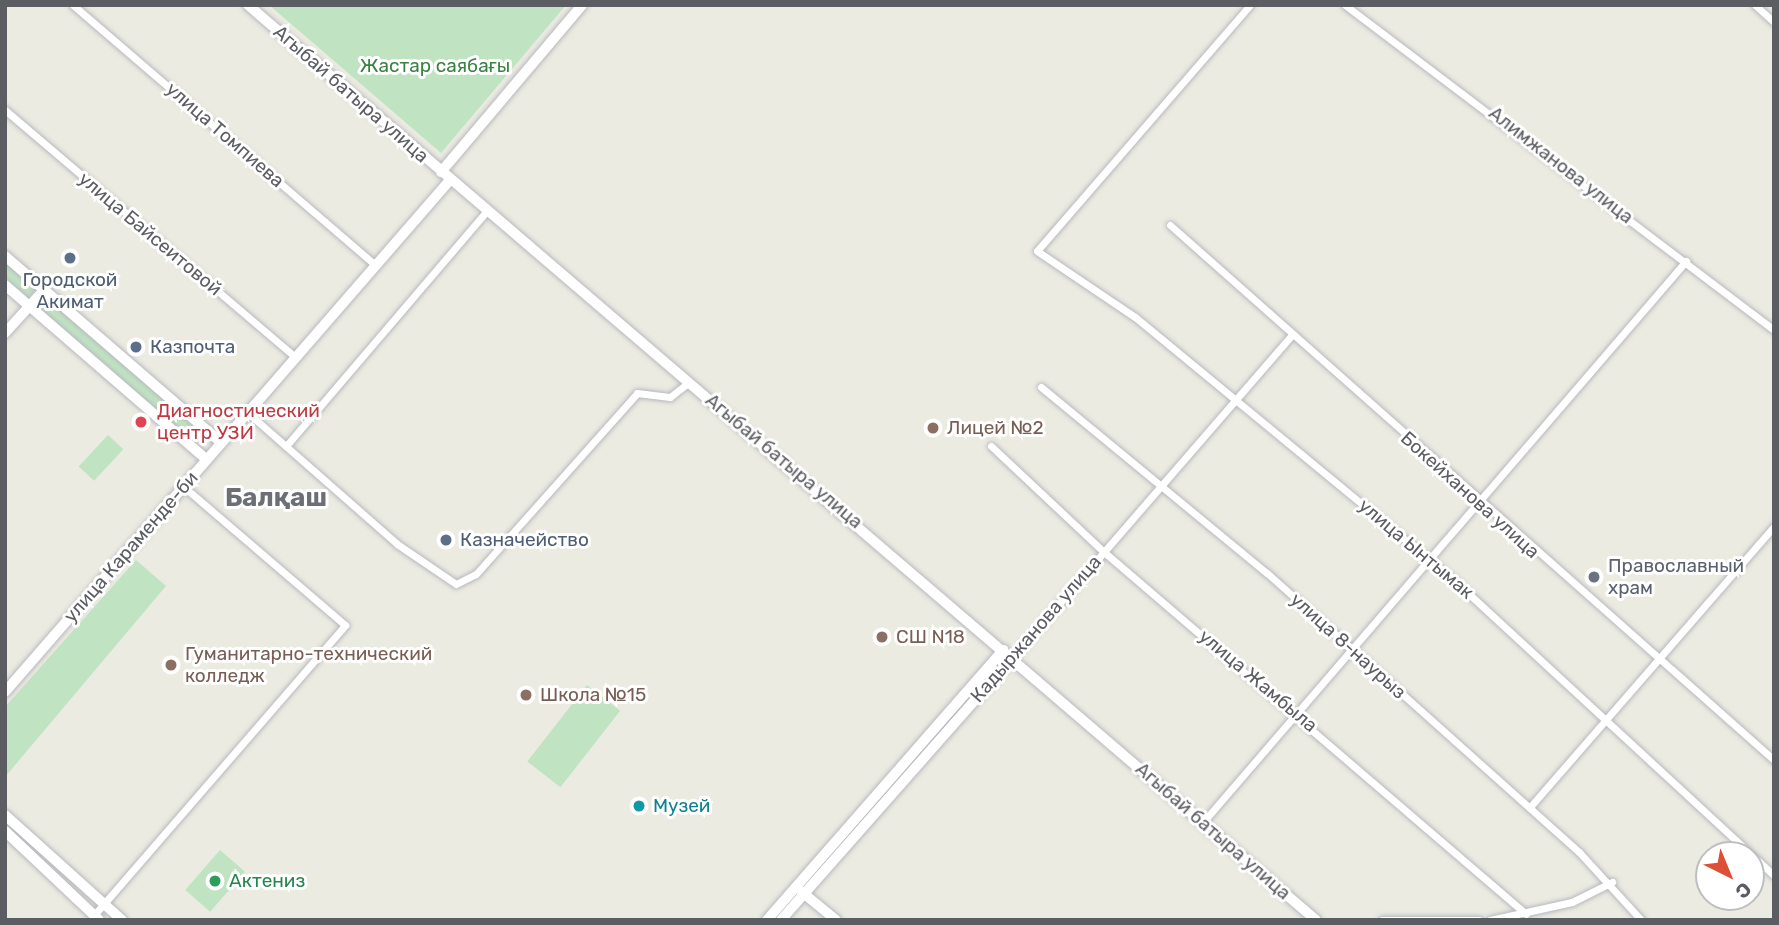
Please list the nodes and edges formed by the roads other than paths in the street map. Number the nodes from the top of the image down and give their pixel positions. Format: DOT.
graph roads {
  1 [pos="73,5"];
  2 [pos="248,5"];
  3 [pos="582,5"];
  4 [pos="1250,5"];
  5 [pos="1345,5"];
  6 [pos="1755,5"];
  7 [pos="1774,22"];
  8 [pos="5,110"];
  9 [pos="441,172"];
  10 [pos="450,180"];
  11 [pos="487,211"];
  12 [pos="1170,225"];
  13 [pos="5,256"];
  14 [pos="1686,261"];
  15 [pos="376,266"];
  16 [pos="5,285"];
  17 [pos="45,289"];
  18 [pos="29,306"];
  19 [pos="1774,330"];
  20 [pos="5,333"];
  21 [pos="1290,337"];
  22 [pos="296,358"];
  23 [pos="689,382"];
  24 [pos="1041,387"];
  25 [pos="1237,399"];
  26 [pos="248,413"];
  27 [pos="222,443"];
  28 [pos="286,446"];
  29 [pos="991,446"];
  30 [pos="207,460"];
  31 [pos="184,487"];
  32 [pos="1158,489"];
  33 [pos="1479,502"];
  34 [pos="1774,526"];
  35 [pos="1104,551"];
  36 [pos="1429,559"];
  37 [pos="1003,650"];
  38 [pos="1351,650"];
  39 [pos="1012,658"];
  40 [pos="1658,661"];
  41 [pos="5,692"];
  42 [pos="1296,714"];
  43 [pos="1607,719"];
  44 [pos="1774,760"];
  45 [pos="1530,807"];
  46 [pos="5,815"];
  47 [pos="1204,821"];
  48 [pos="5,831"];
  49 [pos="1774,875"];
  50 [pos="1612,882"];
  51 [pos="802,892"];
  52 [pos="104,904"];
  53 [pos="1527,915"];
  54 [pos="97,917"];
  55 [pos="122,920"];
  56 [pos="767,920"];
  57 [pos="781,920"];
  58 [pos="836,920"];
  59 [pos="1316,920"];
  60 [pos="1382,920"];
  61 [pos="1479,920"];
  62 [pos="1490,920"];
  63 [pos="1641,920"];
  1 -- 15 [label="street, улица Томпиева"];
  2 -- 9 [label="main road, Агыбай батыра улица"];
  3 -- 9 [label="main road"];
  4 -- 25 [label="street, улица Ынтымак"];
  5 -- 14 [label="street, Алимжанова улица"];
  6 -- 7 [label="street"];
  8 -- 22 [label="street, улица Байсеитовой"];
  9 -- 10 [label="main road, Агыбай батыра улица"];
  10 -- 11 [label="main road, Агыбай батыра улица"];
  10 -- 15 [label="main road, улица Караменде-би"];
  11 -- 23 [label="main road, Агыбай батыра улица"];
  11 -- 28 [label="street"];
  12 -- 21 [label="street, Бокейханова улица"];
  13 -- 17 [label="main road"];
  14 -- 19 [label="street, Алимжанова улица"];
  14 -- 33 [label="street"];
  15 -- 22 [label="main road, улица Караменде-би"];
  16 -- 18 [label="main road"];
  17 -- 18 [label="main road"];
  17 -- 27 [label="main road"];
  18 -- 20 [label="main road"];
  18 -- 30 [label="main road"];
  21 -- 25 [label="street, Кадыржанова улица"];
  21 -- 33 [label="street, Бокейханова улица"];
  22 -- 26 [label="main road, улица Караменде-би"];
  23 -- 28 [label="street"];
  23 -- 37 [label="main road, Агыбай батыра улица"];
  24 -- 32 [label="street, улица 8-наурыз"];
  25 -- 32 [label="street, Кадыржанова улица"];
  25 -- 36 [label="street, улица Ынтымак"];
  26 -- 27 [label="main road, улица Караменде-би"];
  26 -- 28 [label="street"];
  27 -- 30 [label="main road, улица Караменде-би"];
  29 -- 35 [label="street, улица Жамбыла"];
  30 -- 31 [label="main road, улица Караменде-би"];
  31 -- 41 [label="main road, улица Караменде-би"];
  31 -- 52 [label="street"];
  32 -- 35 [label="street, Кадыржанова улица"];
  32 -- 38 [label="street, улица 8-наурыз"];
  33 -- 36 [label="street"];
  33 -- 40 [label="street, Бокейханова улица"];
  34 -- 40 [label="street"];
  35 -- 39 [label="street, Кадыржанова улица"];
  35 -- 42 [label="street, улица Жамбыла"];
  36 -- 38 [label="street"];
  36 -- 43 [label="street, улица Ынтымак"];
  37 -- 39 [label="main road, Агыбай батыра улица"];
  37 -- 51 [label="main road, Кадыржанова улица"];
  38 -- 42 [label="street"];
  38 -- 45 [label="street, улица 8-наурыз"];
  39 -- 47 [label="main road, Агыбай батыра улица"];
  39 -- 51 [label="main road, Кадыржанова улица"];
  40 -- 43 [label="street"];
  40 -- 44 [label="street, Бокейханова улица"];
  42 -- 47 [label="street"];
  42 -- 53 [label="street, улица Жамбыла"];
  43 -- 45 [label="street"];
  43 -- 49 [label="street, улица Ынтымак"];
  45 -- 50 [label="street, улица 8-наурыз"];
  46 -- 52 [label="main road"];
  47 -- 59 [label="main road, Агыбай батыра улица"];
  48 -- 54 [label="main road"];
  50 -- 53 [label="street"];
  50 -- 63 [label="street, улица 8-наурыз"];
  51 -- 56 [label="main road, Кадыржанова улица"];
  51 -- 57 [label="main road, Кадыржанова улица"];
  51 -- 58 [label="main road"];
  52 -- 54 [label="street"];
  52 -- 55 [label="main road"];
  53 -- 62 [label="street"];
  60 -- 61 [label="street"];
}
